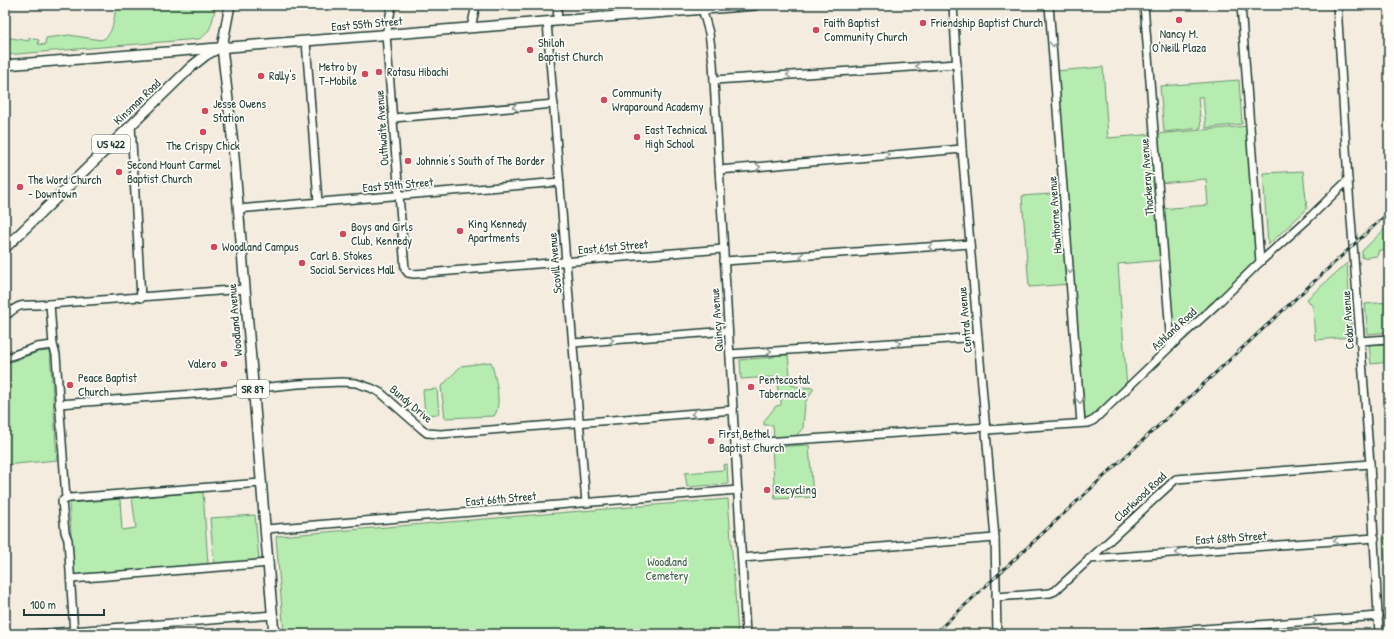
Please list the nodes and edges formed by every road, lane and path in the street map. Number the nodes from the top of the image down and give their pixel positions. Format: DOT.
graph roads {
  1 [pos="230,5"];
  2 [pos="392,5"];
  3 [pos="476,5"];
  4 [pos="558,5"];
  5 [pos="755,5"];
  6 [pos="953,5"];
  7 [pos="1049,5"];
  8 [pos="1144,5"];
  9 [pos="1241,5"];
  10 [pos="1337,5"];
  11 [pos="702,7"];
  12 [pos="557,21"];
  13 [pos="547,22"];
  14 [pos="471,28"];
  15 [pos="386,35"];
  16 [pos="306,41"];
  17 [pos="222,47"];
  18 [pos="957,64"];
  19 [pos="5,65"];
  20 [pos="714,80"];
  21 [pos="554,104"];
  22 [pos="392,118"];
  23 [pos="131,125"];
  24 [pos="962,149"];
  25 [pos="719,170"];
  26 [pos="1348,180"];
  27 [pos="560,182"];
  28 [pos="398,196"];
  29 [pos="318,202"];
  30 [pos="238,209"];
  31 [pos="970,244"];
  32 [pos="5,248"];
  33 [pos="723,249"];
  34 [pos="724,261"];
  35 [pos="566,262"];
  36 [pos="1260,262"];
  37 [pos="408,273"];
  38 [pos="244,289"];
  39 [pos="141,298"];
  40 [pos="50,304"];
  41 [pos="8,314"];
  42 [pos="728,331"];
  43 [pos="978,338"];
  44 [pos="1389,339"];
  45 [pos="1360,342"];
  46 [pos="573,343"];
  47 [pos="53,345"];
  48 [pos="1171,346"];
  49 [pos="730,354"];
  50 [pos="5,358"];
  51 [pos="253,388"];
  52 [pos="59,404"];
  53 [pos="733,410"];
  54 [pos="580,423"];
  55 [pos="1081,423"];
  56 [pos="987,429"];
  57 [pos="735,444"];
  58 [pos="1370,464"];
  59 [pos="262,483"];
  60 [pos="738,490"];
  61 [pos="64,500"];
  62 [pos="586,503"];
  63 [pos="266,529"];
  64 [pos="995,538"];
  65 [pos="1374,538"];
  66 [pos="742,558"];
  67 [pos="1089,560"];
  68 [pos="269,563"];
  69 [pos="71,579"];
  70 [pos="996,597"];
  71 [pos="272,616"];
  72 [pos="1379,616"];
  73 [pos="74,632"];
  74 [pos="35,634"];
  75 [pos="274,634"];
  76 [pos="746,634"];
  77 [pos="997,634"];
  78 [pos="1136,634"];
  79 [pos="1379,634"];
  1 -- 17 [label="main road, Woodland Avenue"];
  2 -- 15 [label="street, Outhwaite Avenue"];
  3 -- 14 [label="street"];
  4 -- 12 [label="street"];
  5 -- 11 [label="main road, East 55th Street"];
  6 -- 18 [label="street, Central Avenue"];
  7 -- 55 [label="street, Hawthorne Avenue, one-way"];
  8 -- 48 [label="street, Thackeray Avenue"];
  9 -- 36 [label="street"];
  10 -- 26 [label="street, Cedar Avenue"];
  11 -- 12 [label="main road, East 55th Street"];
  11 -- 20 [label="street, Quincy Avenue"];
  12 -- 13 [label="main road, East 55th Street"];
  13 -- 14 [label="main road, East 55th Street"];
  13 -- 21 [label="street, Scovill Avenue"];
  14 -- 15 [label="main road, East 55th Street"];
  15 -- 16 [label="main road, East 55th Street"];
  15 -- 22 [label="street, Outhwaite Avenue"];
  16 -- 17 [label="main road, East 55th Street"];
  16 -- 29 [label="street"];
  17 -- 19 [label="main road, East 55th Street"];
  17 -- 23 [label="main road, Kinsman Road / US 422"];
  17 -- 30 [label="main road, Woodland Avenue / SR 87"];
  18 -- 20 [label="street, one-way"];
  18 -- 24 [label="street, Central Avenue"];
  20 -- 25 [label="street, Quincy Avenue"];
  21 -- 22 [label="street, one-way"];
  21 -- 27 [label="street, Scovill Avenue"];
  22 -- 28 [label="street, Outhwaite Avenue"];
  23 -- 32 [label="main road, Kinsman Road / US 422"];
  23 -- 39 [label="street"];
  25 -- 24 [label="street, one-way"];
  24 -- 31 [label="street, Central Avenue"];
  25 -- 33 [label="street, Quincy Avenue"];
  26 -- 36 [label="street, Ashland Road"];
  26 -- 45 [label="street, Cedar Avenue"];
  27 -- 28 [label="street, East 59th Street"];
  27 -- 35 [label="street, Scovill Avenue"];
  28 -- 29 [label="street, East 59th Street"];
  28 -- 37 [label="street, Outhwaite Avenue"];
  29 -- 30 [label="street, East 59th Street"];
  30 -- 38 [label="main road, Woodland Avenue / SR 87"];
  31 -- 34 [label="street, one-way"];
  31 -- 43 [label="street, Central Avenue"];
  33 -- 34 [label="street, Quincy Avenue"];
  33 -- 35 [label="street, East 61st Street"];
  34 -- 42 [label="street, Quincy Avenue"];
  35 -- 37 [label="street, East 61st Street"];
  35 -- 46 [label="street, Scovill Avenue"];
  36 -- 48 [label="street, Ashland Road"];
  38 -- 39 [label="street"];
  38 -- 51 [label="main road, Woodland Avenue / SR 87"];
  39 -- 40 [label="street"];
  40 -- 41 [label="street"];
  40 -- 47 [label="street"];
  46 -- 42 [label="street, one-way"];
  42 -- 49 [label="street, Quincy Avenue"];
  49 -- 43 [label="street, one-way"];
  43 -- 56 [label="street, Central Avenue"];
  44 -- 45 [label="street"];
  45 -- 58 [label="street, Cedar Avenue"];
  46 -- 54 [label="street, Scovill Avenue"];
  47 -- 50 [label="street"];
  47 -- 52 [label="street"];
  48 -- 55 [label="street, Ashland Road"];
  49 -- 53 [label="street, Quincy Avenue"];
  51 -- 52 [label="street, Bundy Drive"];
  51 -- 54 [label="street, Bundy Drive"];
  51 -- 59 [label="main road, Woodland Avenue / SR 87"];
  52 -- 61 [label="street"];
  53 -- 54 [label="street, Bundy Drive, one-way"];
  53 -- 57 [label="street, Quincy Avenue"];
  54 -- 62 [label="street, Scovill Avenue"];
  55 -- 56 [label="street, Ashland Road"];
  56 -- 57 [label="street, Ashland Road"];
  56 -- 64 [label="street, Central Avenue"];
  57 -- 60 [label="street, Quincy Avenue"];
  58 -- 65 [label="street, Cedar Avenue"];
  58 -- 67 [label="street, Clarkwood Road"];
  59 -- 61 [label="street"];
  59 -- 63 [label="main road, Woodland Avenue / SR 87"];
  60 -- 62 [label="street, East 66th Street"];
  60 -- 66 [label="street, Quincy Avenue"];
  61 -- 69 [label="street"];
  62 -- 63 [label="street, East 66th Street"];
  63 -- 68 [label="main road, Woodland Avenue / SR 87"];
  64 -- 66 [label="street"];
  64 -- 70 [label="street, Central Avenue"];
  65 -- 67 [label="street, East 68th Street, one-way"];
  65 -- 72 [label="street, Cedar Avenue"];
  66 -- 76 [label="street, Quincy Avenue"];
  67 -- 70 [label="street, Clarkwood Road"];
  68 -- 69 [label="street"];
  68 -- 71 [label="main road, Woodland Avenue / SR 87"];
  69 -- 73 [label="street"];
  70 -- 77 [label="street, Central Avenue"];
  71 -- 73 [label="street"];
  71 -- 75 [label="main road, Woodland Avenue / SR 87"];
  78 -- 72 [label="street, one-way"];
  72 -- 79 [label="street, Cedar Avenue"];
  73 -- 74 [label="street"];
}
